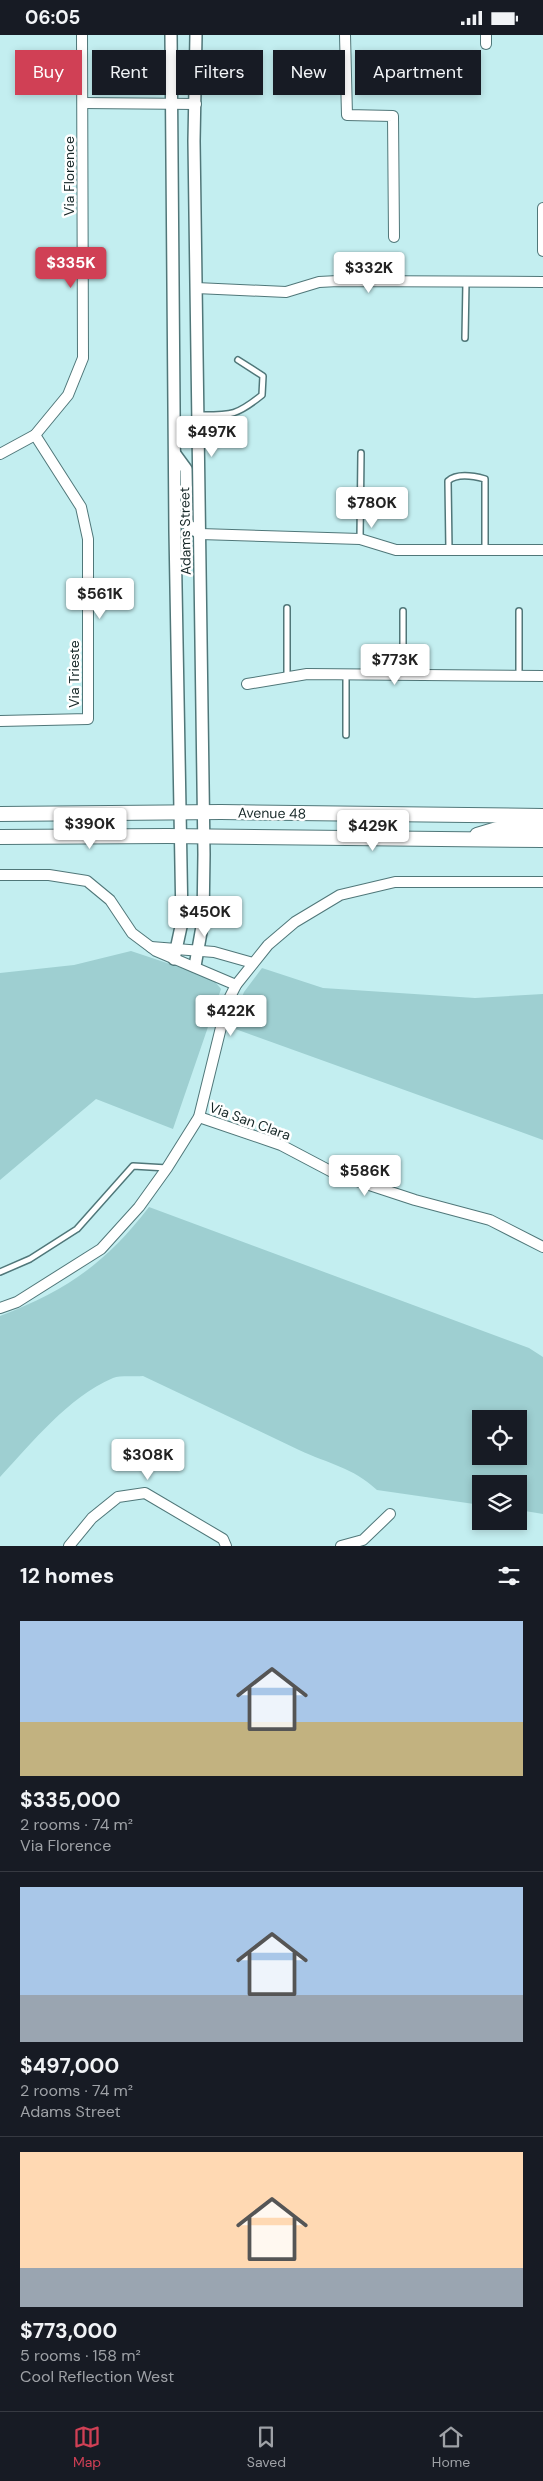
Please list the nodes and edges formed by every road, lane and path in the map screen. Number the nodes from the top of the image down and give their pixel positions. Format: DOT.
graph roads {
  1 [pos="82,35"];
  2 [pos="171,35"];
  3 [pos="196,35"];
  4 [pos="345,35"];
  5 [pos="83,103"];
  6 [pos="171,103"];
  7 [pos="196,104"];
  8 [pos="543,208"];
  9 [pos="394,237"];
  10 [pos="543,251"];
  11 [pos="466,282"];
  12 [pos="543,282"];
  13 [pos="196,289"];
  14 [pos="465,338"];
  15 [pos="238,360"];
  16 [pos="198,415"];
  17 [pos="35,435"];
  18 [pos="361,453"];
  19 [pos="0,454"];
  20 [pos="175,454"];
  21 [pos="200,534"];
  22 [pos="360,539"];
  23 [pos="449,550"];
  24 [pos="485,550"];
  25 [pos="543,550"];
  26 [pos="287,608"];
  27 [pos="403,611"];
  28 [pos="519,611"];
  29 [pos="346,674"];
  30 [pos="403,674"];
  31 [pos="519,675"];
  32 [pos="543,676"];
  33 [pos="287,677"];
  34 [pos="247,684"];
  35 [pos="0,721"];
  36 [pos="346,735"];
  37 [pos="179,812"];
  38 [pos="203,812"];
  39 [pos="0,813"];
  40 [pos="543,816"];
  41 [pos="543,829"];
  42 [pos="180,836"];
  43 [pos="204,836"];
  44 [pos="0,837"];
  45 [pos="462,839"];
  46 [pos="543,840"];
  47 [pos="0,875"];
  48 [pos="543,882"];
  49 [pos="198,950"];
  50 [pos="175,953"];
  51 [pos="253,963"];
  52 [pos="194,966"];
  53 [pos="236,985"];
  54 [pos="199,1117"];
  55 [pos="167,1169"];
  56 [pos="543,1247"];
  57 [pos="0,1272"];
  58 [pos="0,1307"];
  59 [pos="390,1514"];
  60 [pos="69,1546"];
  61 [pos="226,1546"];
  62 [pos="341,1546"];
  1 -- 5 [label="street, Via Florence"];
  2 -- 6 [label="street, Adams Street"];
  3 -- 7 [label="street, Adams Street"];
  4 -- 9 [label="street"];
  5 -- 6 [label="street"];
  5 -- 17 [label="street, Via Florence"];
  6 -- 7 [label="street"];
  6 -- 20 [label="street, Adams Street"];
  7 -- 13 [label="street, Adams Street"];
  8 -- 10 [label="street"];
  11 -- 12 [label="street"];
  11 -- 13 [label="street"];
  11 -- 14 [label="lane"];
  13 -- 16 [label="street, Adams Street"];
  15 -- 16 [label="lane"];
  16 -- 21 [label="street, Adams Street"];
  17 -- 19 [label="street, Via Florence"];
  17 -- 35 [label="street, Via Trieste"];
  18 -- 22 [label="lane"];
  20 -- 21 [label="street"];
  20 -- 37 [label="street, Adams Street"];
  21 -- 22 [label="street"];
  21 -- 38 [label="street, Adams Street"];
  22 -- 23 [label="street"];
  23 -- 24 [label="street"];
  23 -- 24 [label="lane"];
  24 -- 25 [label="street"];
  26 -- 33 [label="lane"];
  27 -- 30 [label="lane"];
  28 -- 31 [label="lane"];
  29 -- 30 [label="street"];
  29 -- 33 [label="street"];
  29 -- 36 [label="lane"];
  30 -- 31 [label="street"];
  31 -- 32 [label="street"];
  33 -- 34 [label="street"];
  37 -- 38 [label="main road, Avenue 48"];
  37 -- 39 [label="main road, Avenue 48"];
  37 -- 42 [label="street, Adams Street"];
  38 -- 40 [label="main road, Avenue 48"];
  38 -- 43 [label="street, Adams Street"];
  41 -- 45 [label="main road"];
  42 -- 43 [label="main road, Avenue 48"];
  42 -- 44 [label="main road, Avenue 48"];
  42 -- 50 [label="street, Adams Street"];
  43 -- 45 [label="main road, Avenue 48"];
  43 -- 49 [label="street, Adams Street"];
  45 -- 46 [label="main road, Avenue 48"];
  47 -- 50 [label="street"];
  48 -- 51 [label="street"];
  49 -- 50 [label="street"];
  49 -- 51 [label="street"];
  49 -- 52 [label="street, Adams Street"];
  50 -- 52 [label="street"];
  51 -- 53 [label="street"];
  52 -- 53 [label="street"];
  53 -- 54 [label="street"];
  54 -- 55 [label="street"];
  54 -- 56 [label="street, Via San Clara"];
  55 -- 57 [label="lane"];
  55 -- 58 [label="street"];
  59 -- 62 [label="street"];
  60 -- 61 [label="street"];
}
